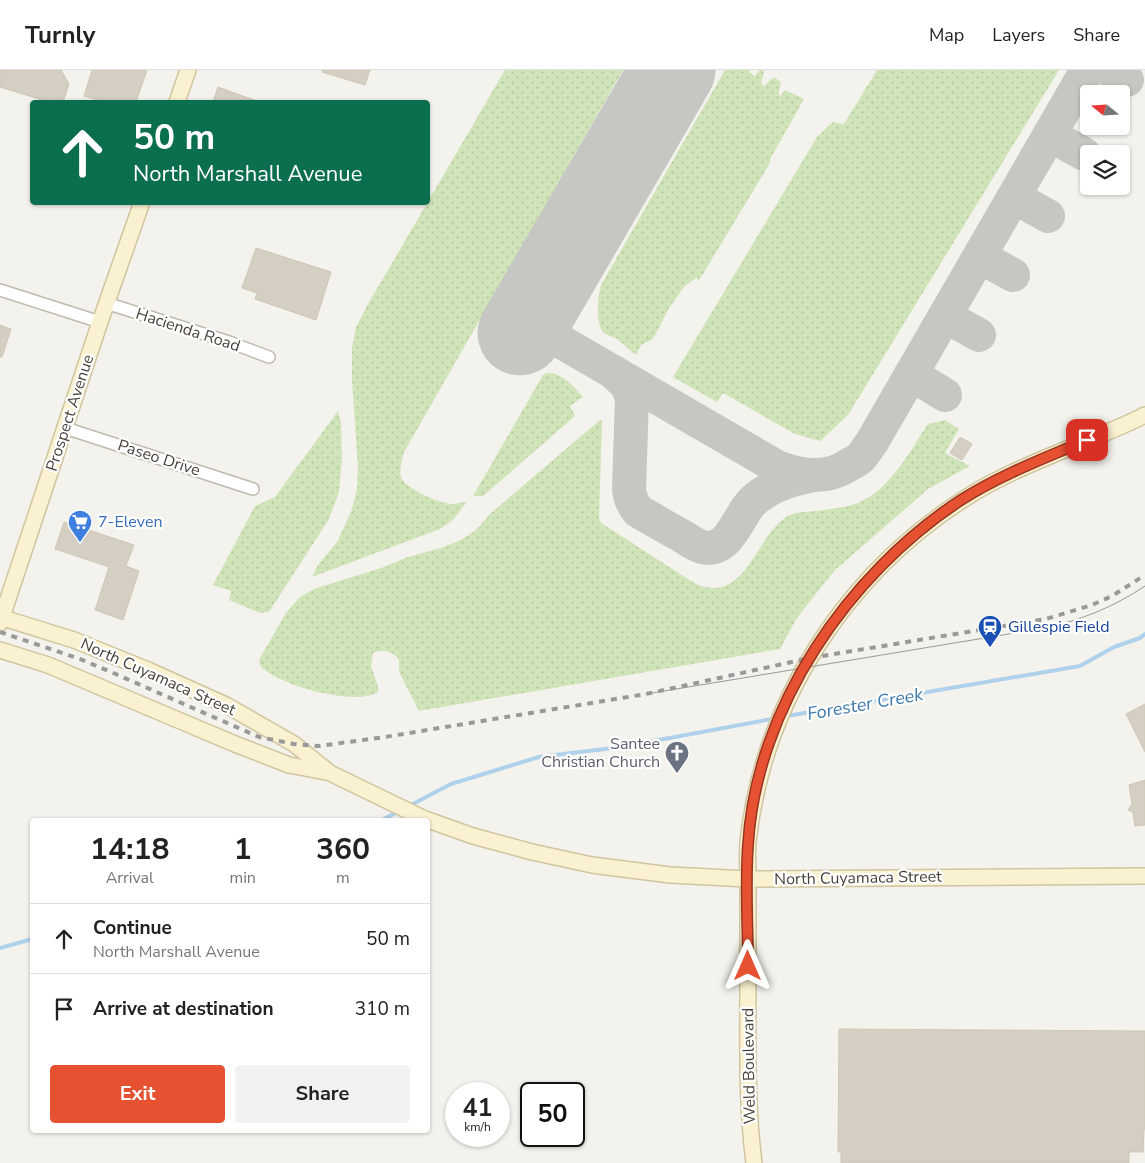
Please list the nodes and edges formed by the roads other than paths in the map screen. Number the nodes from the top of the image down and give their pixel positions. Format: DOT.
graph roads {
  1 [pos="188,70"];
  2 [pos="178,100"];
  3 [pos="141,205"];
  4 [pos="0,290"];
  5 [pos="106,303"];
  6 [pos="100,322"];
  7 [pos="269,357"];
  8 [pos="1145,415"];
  9 [pos="65,428"];
  10 [pos="254,489"];
  11 [pos="1,619"];
  12 [pos="0,650"];
  13 [pos="330,773"];
  14 [pos="422,818"];
  15 [pos="430,822"];
  16 [pos="1145,876"];
  17 [pos="748,879"];
  18 [pos="754,1163"];
  1 -- 2 [label="main road"];
  3 -- 5 [label="main road, Prospect Avenue"];
  4 -- 6 [label="street"];
  5 -- 6 [label="main road, Prospect Avenue"];
  5 -- 7 [label="street, Hacienda Road"];
  6 -- 9 [label="main road, Prospect Avenue"];
  8 -- 17 [label="main road, Weld Boulevard"];
  9 -- 10 [label="street, Paseo Drive"];
  9 -- 11 [label="main road, Prospect Avenue"];
  11 -- 13 [label="main road, North Cuyamaca Street"];
  12 -- 13 [label="main road, North Cuyamaca Street"];
  13 -- 14 [label="main road, North Cuyamaca Street"];
  15 -- 17 [label="main road, North Cuyamaca Street"];
  16 -- 17 [label="main road, North Cuyamaca Street"];
  17 -- 18 [label="main road, Weld Boulevard"];
}
